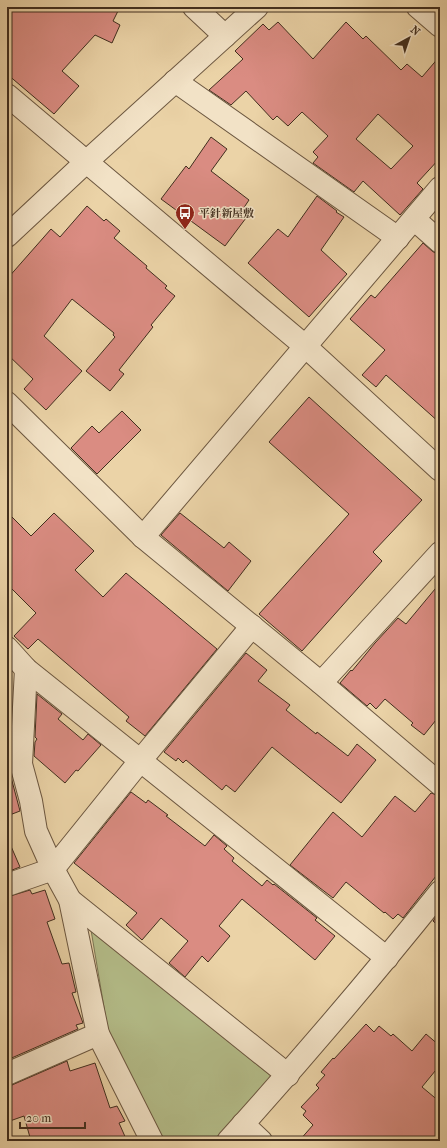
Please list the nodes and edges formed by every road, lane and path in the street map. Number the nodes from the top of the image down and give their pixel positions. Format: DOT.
graph roads {
  1 [pos="194,7"];
  2 [pos="257,7"];
  3 [pos="418,7"];
  4 [pos="440,26"];
  5 [pos="225,36"];
  6 [pos="175,81"];
  7 [pos="7,96"];
  8 [pos="85,163"];
  9 [pos="440,188"];
  10 [pos="414,219"];
  11 [pos="7,236"];
  12 [pos="398,238"];
  13 [pos="440,242"];
  14 [pos="305,346"];
  15 [pos="7,403"];
  16 [pos="440,470"];
  17 [pos="143,537"];
  18 [pos="440,553"];
  19 [pos="252,626"];
  20 [pos="7,648"];
  21 [pos="26,669"];
  22 [pos="321,683"];
  23 [pos="140,760"];
  24 [pos="440,784"];
  25 [pos="53,868"];
  26 [pos="7,885"];
  27 [pos="440,892"];
  28 [pos="70,900"];
  29 [pos="387,958"];
  30 [pos="98,1034"];
  31 [pos="7,1074"];
  32 [pos="288,1075"];
  33 [pos="243,1124"];
  34 [pos="152,1141"];
  35 [pos="228,1141"];
  36 [pos="261,1141"];
  1 -- 5 [label="street"];
  2 -- 5 [label="street"];
  3 -- 4 [label="street"];
  5 -- 6 [label="street"];
  6 -- 8 [label="street"];
  6 -- 12 [label="street"];
  7 -- 8 [label="street"];
  8 -- 11 [label="street"];
  8 -- 14 [label="street"];
  9 -- 10 [label="street"];
  10 -- 12 [label="street"];
  10 -- 13 [label="street"];
  12 -- 14 [label="street"];
  14 -- 16 [label="street"];
  14 -- 17 [label="street"];
  15 -- 17 [label="street"];
  17 -- 19 [label="street"];
  18 -- 22 [label="street"];
  19 -- 22 [label="street"];
  19 -- 23 [label="street"];
  20 -- 21 [label="street"];
  21 -- 23 [label="street"];
  21 -- 25 [label="street"];
  22 -- 24 [label="street"];
  23 -- 25 [label="street"];
  23 -- 29 [label="street"];
  25 -- 26 [label="street"];
  25 -- 28 [label="street"];
  27 -- 29 [label="street"];
  28 -- 30 [label="street"];
  28 -- 32 [label="street"];
  29 -- 32 [label="street"];
  30 -- 31 [label="street"];
  30 -- 34 [label="street"];
  32 -- 33 [label="street"];
  33 -- 35 [label="street"];
  33 -- 36 [label="street"];
}
